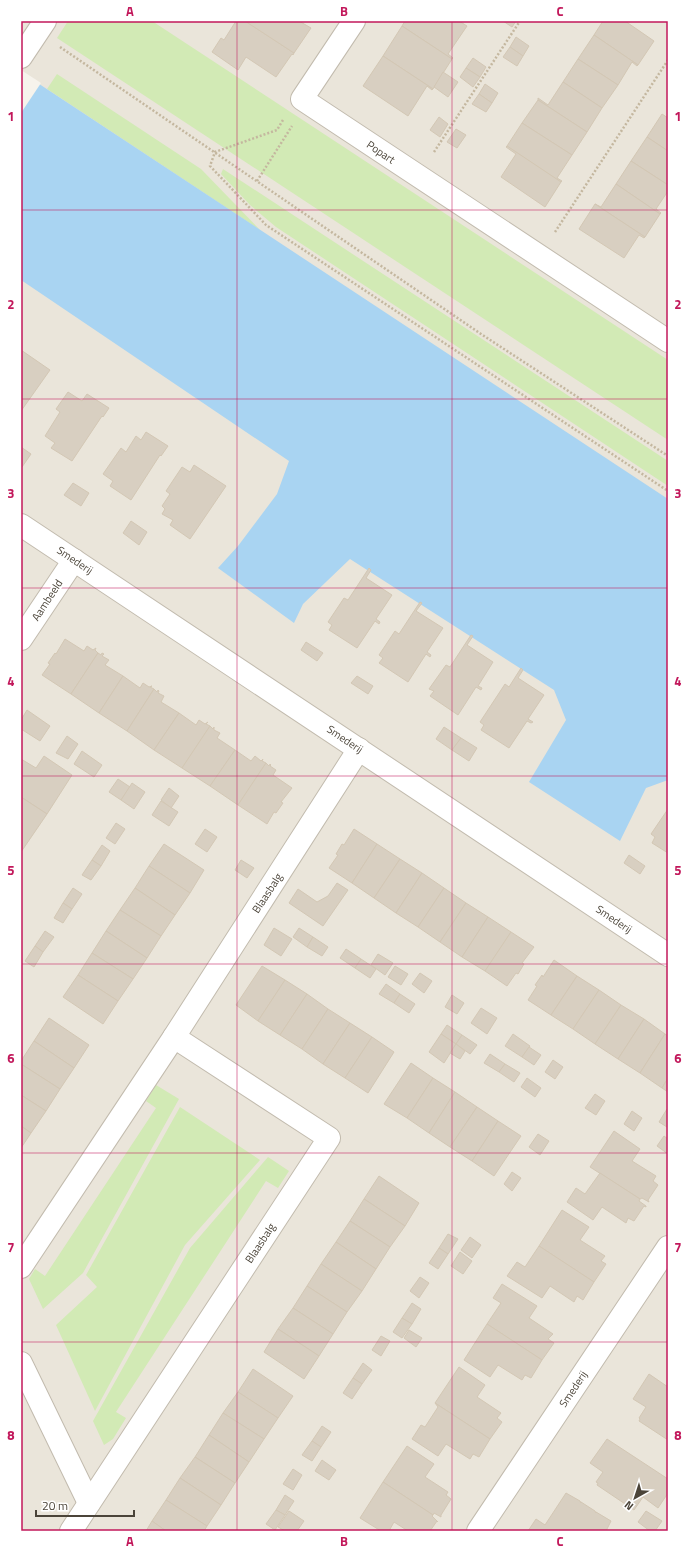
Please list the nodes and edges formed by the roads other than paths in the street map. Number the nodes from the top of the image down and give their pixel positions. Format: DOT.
graph roads {
  1 [pos="354,21"];
  2 [pos="41,27"];
  3 [pos="22,55"];
  4 [pos="668,341"];
  5 [pos="21,525"];
  6 [pos="74,560"];
  7 [pos="21,639"];
  8 [pos="359,749"];
  9 [pos="668,955"];
  10 [pos="174,1036"];
  11 [pos="668,1247"];
  12 [pos="21,1267"];
  13 [pos="21,1363"];
  14 [pos="89,1503"];
  15 [pos="71,1531"];
  16 [pos="478,1531"];
  1 -- 4 [label="street, Popart"];
  2 -- 3 [label="street"];
  5 -- 6 [label="street, Smederij"];
  6 -- 7 [label="street, Aambeeld"];
  6 -- 8 [label="street, Smederij"];
  8 -- 9 [label="street, Smederij"];
  8 -- 10 [label="street, Blaasbalg"];
  10 -- 12 [label="street, Blaasbalg"];
  10 -- 14 [label="street, Blaasbalg"];
  11 -- 16 [label="street, Smederij"];
  13 -- 14 [label="street"];
  14 -- 15 [label="street, Blaasbalg"];
}
